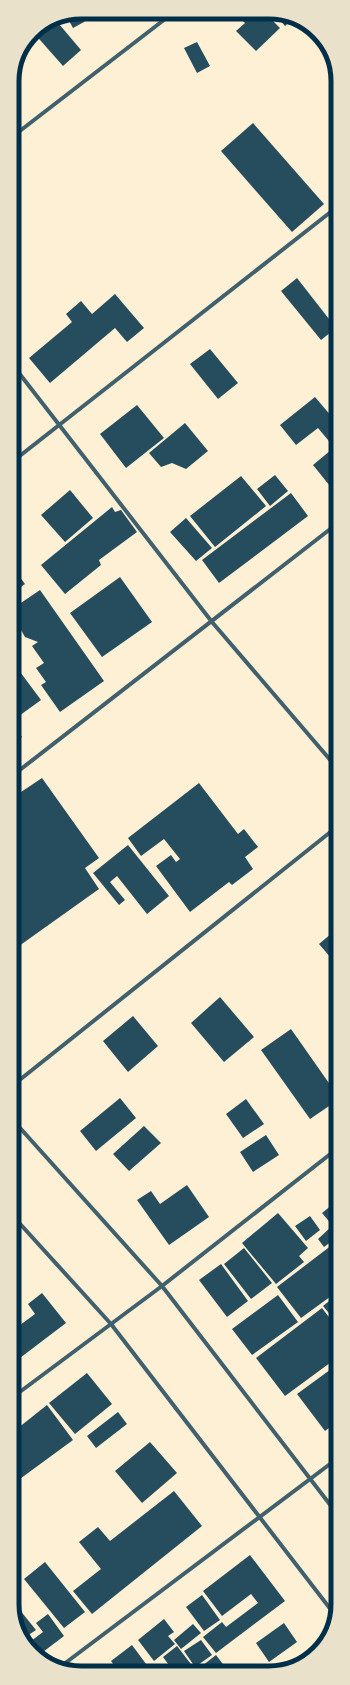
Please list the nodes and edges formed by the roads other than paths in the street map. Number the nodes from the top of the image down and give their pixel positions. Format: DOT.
graph roads {
  1 [pos="165,19"];
  2 [pos="19,132"];
  3 [pos="331,213"];
  4 [pos="19,373"];
  5 [pos="60,426"];
  6 [pos="19,457"];
  7 [pos="331,528"];
  8 [pos="212,622"];
  9 [pos="331,761"];
  10 [pos="19,771"];
  11 [pos="331,832"];
  12 [pos="19,1080"];
  13 [pos="19,1127"];
  14 [pos="331,1153"];
  15 [pos="19,1223"];
  16 [pos="162,1286"];
  17 [pos="111,1324"];
  18 [pos="19,1392"];
  19 [pos="331,1463"];
  20 [pos="310,1478"];
  21 [pos="331,1506"];
  22 [pos="259,1517"];
  23 [pos="331,1611"];
  24 [pos="65,1663"];
  1 -- 2 [label="street"];
  3 -- 5 [label="street"];
  4 -- 5 [label="street"];
  5 -- 6 [label="street"];
  5 -- 8 [label="street"];
  7 -- 8 [label="street"];
  8 -- 9 [label="street"];
  8 -- 10 [label="street"];
  11 -- 12 [label="street"];
  13 -- 16 [label="street"];
  14 -- 16 [label="street"];
  15 -- 17 [label="street"];
  16 -- 17 [label="street"];
  16 -- 20 [label="street"];
  17 -- 18 [label="street"];
  17 -- 22 [label="street"];
  19 -- 20 [label="street"];
  20 -- 21 [label="street"];
  20 -- 22 [label="street"];
  22 -- 23 [label="street"];
  22 -- 24 [label="street"];
}
